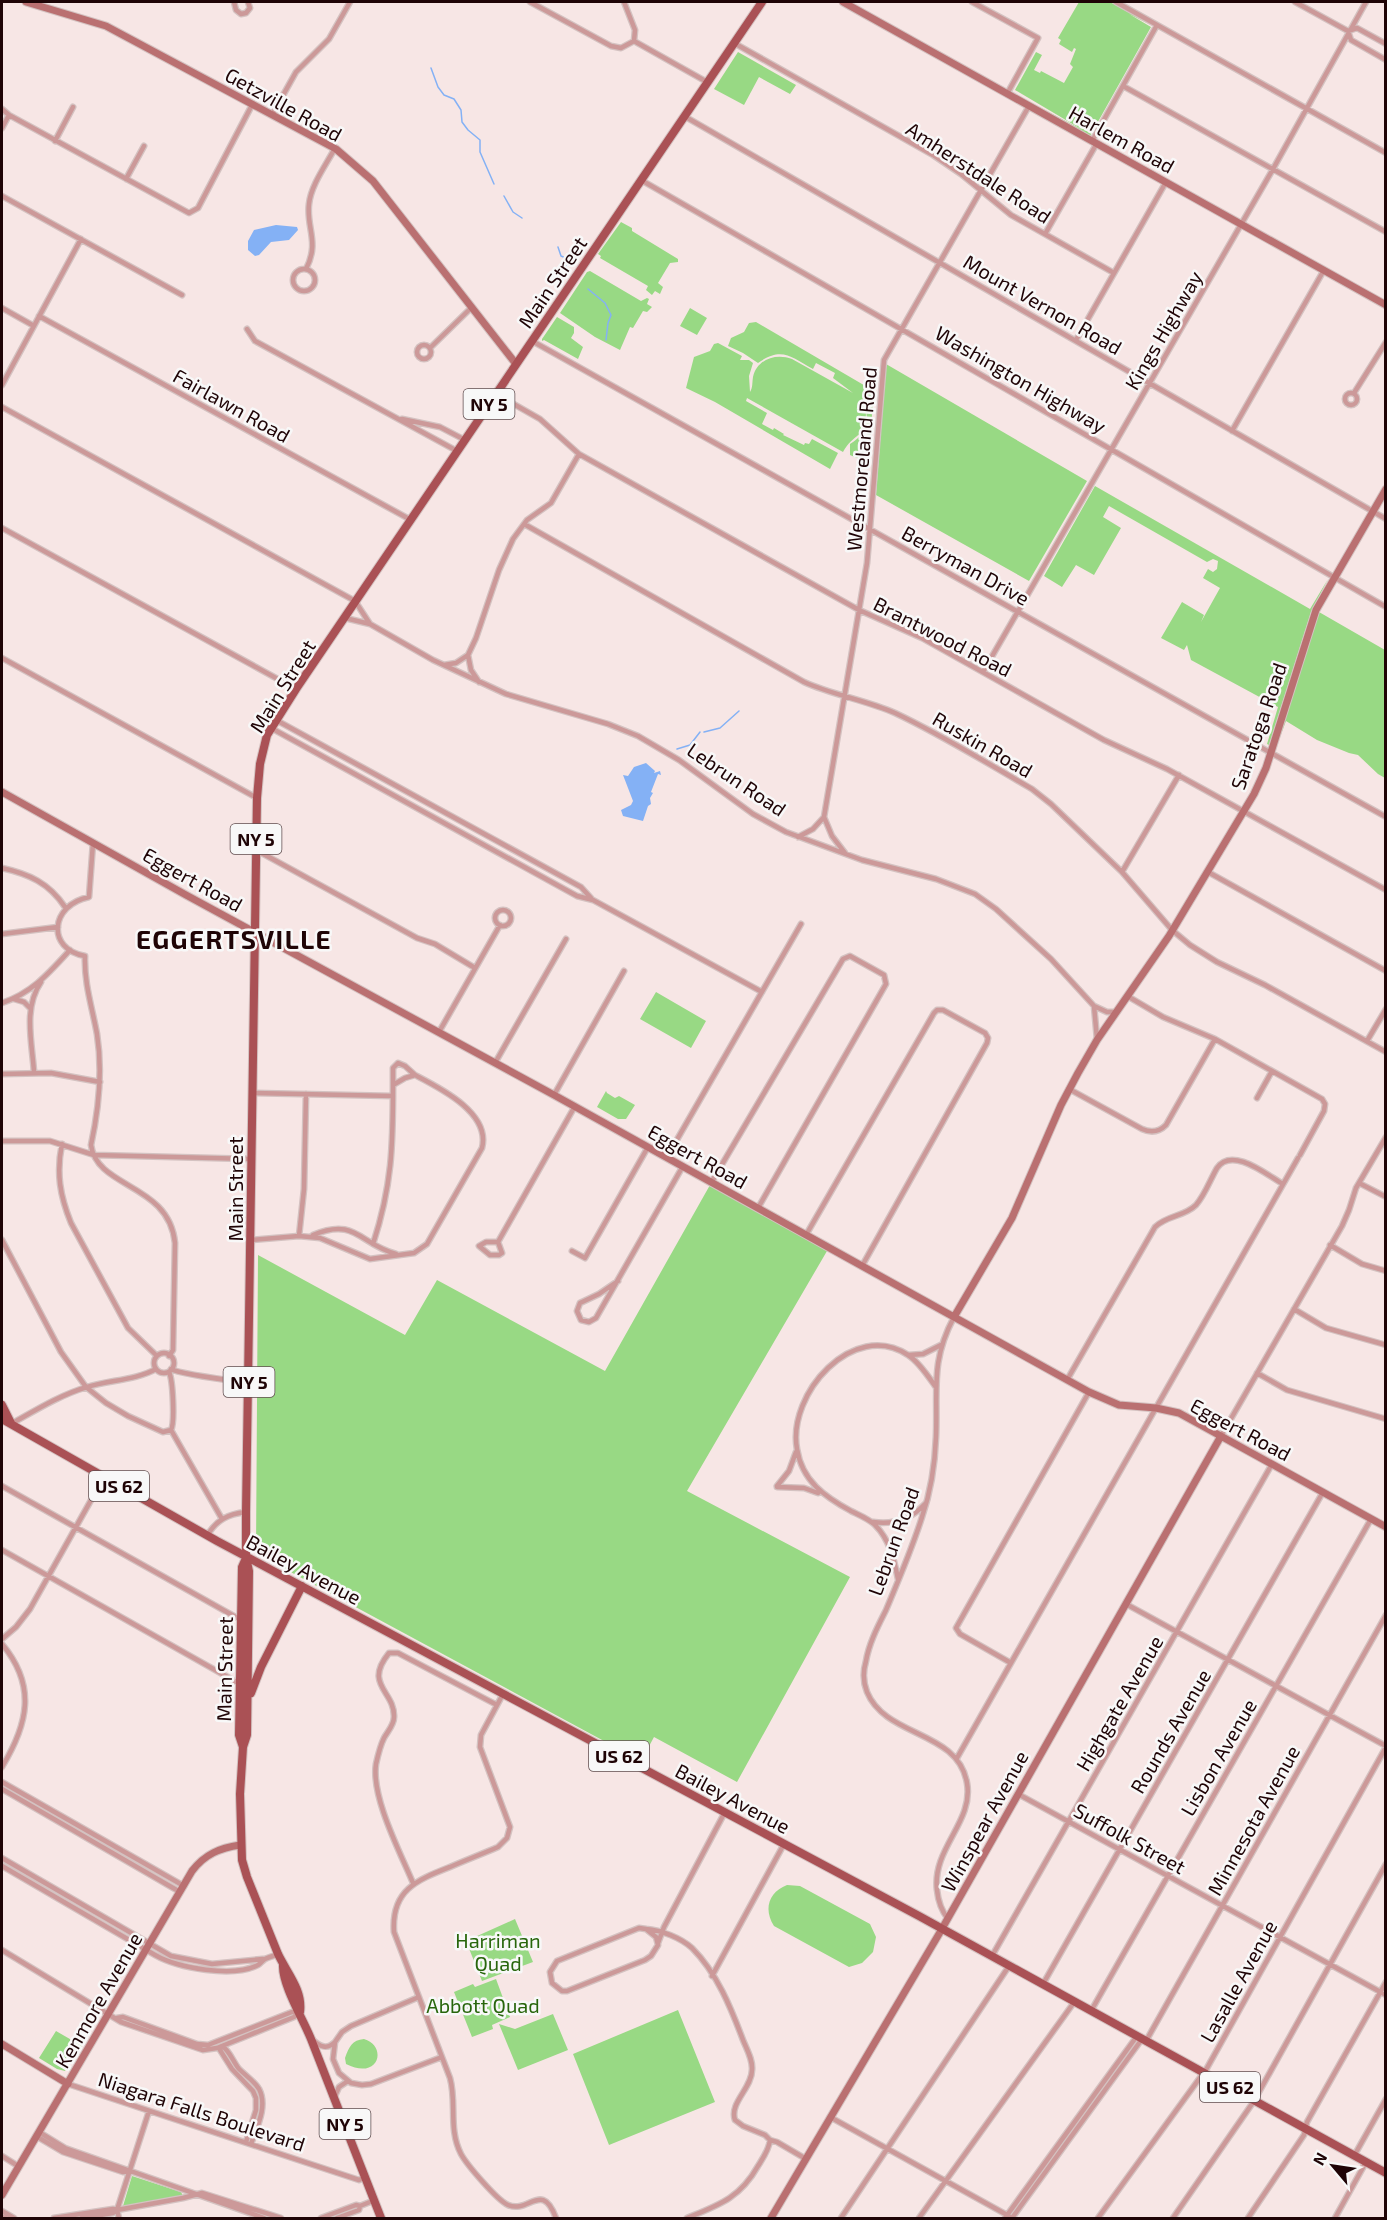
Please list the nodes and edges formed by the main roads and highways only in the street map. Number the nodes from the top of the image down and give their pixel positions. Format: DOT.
graph roads {
  1 [pos="762,2"];
  2 [pos="2,1405"];
  3 [pos="2,1419"];
  4 [pos="11,1424"];
  5 [pos="246,1557"];
  6 [pos="302,1587"];
  7 [pos="244,1686"];
  8 [pos="248,1703"];
  9 [pos="243,1747"];
  10 [pos="1386,2173"];
  11 [pos="383,2217"];
  1 -- 5 [label="main road, Main Street / NY 5"];
  2 -- 4 [label="main road"];
  3 -- 4 [label="main road, Bailey Avenue / US 62"];
  4 -- 5 [label="main road, Bailey Avenue / US 62"];
  5 -- 6 [label="main road, Bailey Avenue / US 62"];
  5 -- 7 [label="main road, Main Street / NY 5"];
  6 -- 8 [label="main road"];
  6 -- 10 [label="main road, Bailey Avenue / US 62"];
  7 -- 8 [label="main road, Main Street / NY 5"];
  7 -- 9 [label="main road, Main Street / NY 5"];
  8 -- 9 [label="main road, Main Street / NY 5"];
  9 -- 11 [label="main road, Main Street / NY 5"];
}
